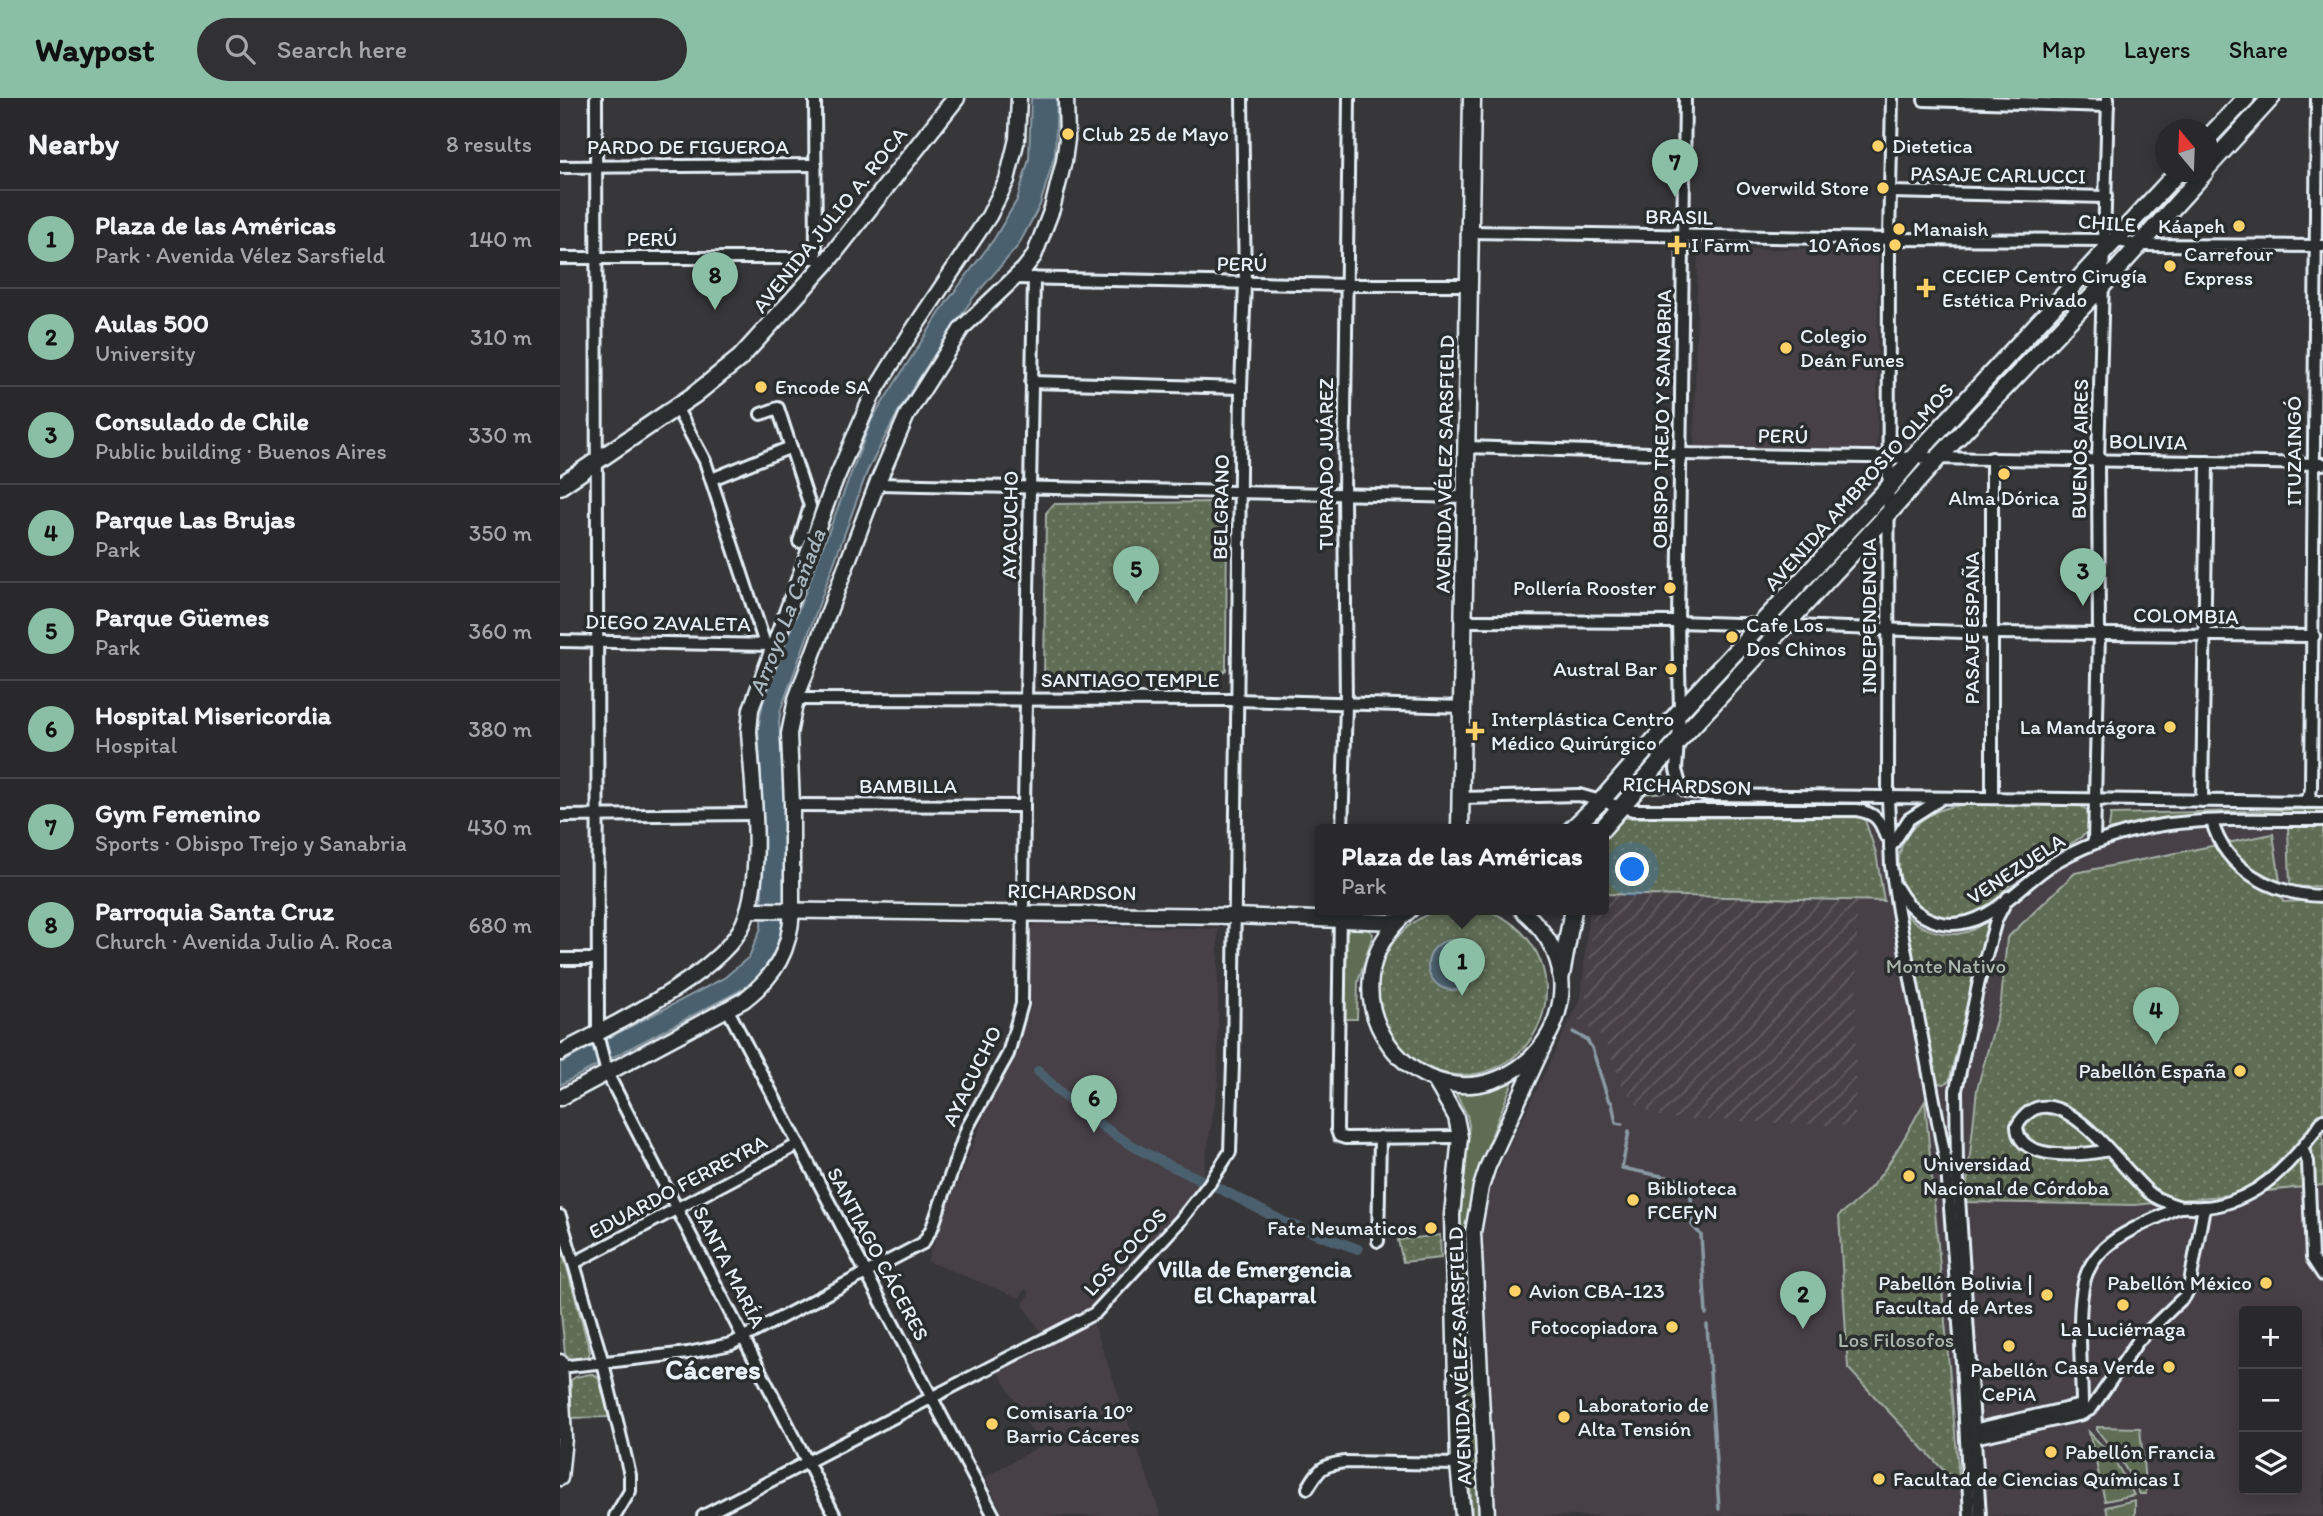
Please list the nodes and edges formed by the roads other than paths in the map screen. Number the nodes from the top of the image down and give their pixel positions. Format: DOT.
graph roads {
  1 [pos="596,98"];
  2 [pos="815,98"];
  3 [pos="956,98"];
  4 [pos="1019,98"];
  5 [pos="1066,98"];
  6 [pos="1242,98"];
  7 [pos="1349,98"];
  8 [pos="1472,98"];
  9 [pos="1685,98"];
  10 [pos="1892,98"];
  11 [pos="2246,98"];
  12 [pos="2272,98"];
  13 [pos="2317,98"];
  14 [pos="1924,100"];
  15 [pos="2108,102"];
  16 [pos="2218,127"];
  17 [pos="2218,157"];
  18 [pos="816,165"];
  19 [pos="596,166"];
  20 [pos="560,167"];
  21 [pos="2168,182"];
  22 [pos="2195,182"];
  23 [pos="1890,192"];
  24 [pos="2106,197"];
  25 [pos="1469,232"];
  26 [pos="1684,236"];
  27 [pos="1888,239"];
  28 [pos="2107,244"];
  29 [pos="2138,245"];
  30 [pos="2319,246"];
  31 [pos="560,258"];
  32 [pos="595,258"];
  33 [pos="821,261"];
  34 [pos="1015,278"];
  35 [pos="1034,278"];
  36 [pos="1245,283"];
  37 [pos="2104,284"];
  38 [pos="1348,285"];
  39 [pos="1468,285"];
  40 [pos="1031,382"];
  41 [pos="1241,388"];
  42 [pos="676,407"];
  43 [pos="761,414"];
  44 [pos="791,447"];
  45 [pos="1467,447"];
  46 [pos="1681,454"];
  47 [pos="1888,457"];
  48 [pos="1914,457"];
  49 [pos="1938,457"];
  50 [pos="1992,458"];
  51 [pos="2098,460"];
  52 [pos="596,461"];
  53 [pos="2207,462"];
  54 [pos="2318,463"];
  55 [pos="712,479"];
  56 [pos="877,484"];
  57 [pos="560,486"];
  58 [pos="1030,488"];
  59 [pos="1888,488"];
  60 [pos="1241,492"];
  61 [pos="1344,494"];
  62 [pos="1466,497"];
  63 [pos="1888,514"];
  64 [pos="799,542"];
  65 [pos="1464,621"];
  66 [pos="1678,622"];
  67 [pos="1761,625"];
  68 [pos="1785,625"];
  69 [pos="1889,629"];
  70 [pos="1992,632"];
  71 [pos="2099,634"];
  72 [pos="2204,636"];
  73 [pos="2314,636"];
  74 [pos="560,641"];
  75 [pos="598,642"];
  76 [pos="770,645"];
  77 [pos="796,699"];
  78 [pos="1027,699"];
  79 [pos="1236,700"];
  80 [pos="1346,705"];
  81 [pos="1463,707"];
  82 [pos="1680,711"];
  83 [pos="1679,740"];
  84 [pos="1461,798"];
  85 [pos="1992,798"];
  86 [pos="1888,799"];
  87 [pos="1942,799"];
  88 [pos="2096,800"];
  89 [pos="1601,801"];
  90 [pos="2202,801"];
  91 [pos="2304,802"];
  92 [pos="2323,802"];
  93 [pos="792,805"];
  94 [pos="1024,806"];
  95 [pos="1620,808"];
  96 [pos="753,814"];
  97 [pos="560,816"];
  98 [pos="597,816"];
  99 [pos="2323,820"];
  100 [pos="2212,821"];
  101 [pos="1342,824"];
  102 [pos="1460,824"];
  103 [pos="1577,824"];
  104 [pos="1606,824"];
  105 [pos="2094,842"];
  106 [pos="1889,848"];
  107 [pos="1892,879"];
  108 [pos="2323,896"];
  109 [pos="2008,897"];
  110 [pos="754,910"];
  111 [pos="788,910"];
  112 [pos="1022,912"];
  113 [pos="1404,915"];
  114 [pos="1528,915"];
  115 [pos="1572,915"];
  116 [pos="1235,916"];
  117 [pos="1340,916"];
  118 [pos="1395,922"];
  119 [pos="560,959"];
  120 [pos="597,959"];
  121 [pos="1562,975"];
  122 [pos="728,1010"];
  123 [pos="598,1035"];
  124 [pos="1546,1040"];
  125 [pos="581,1042"];
  126 [pos="560,1043"];
  127 [pos="560,1053"];
  128 [pos="605,1066"];
  129 [pos="1434,1079"];
  130 [pos="1956,1090"];
  131 [pos="1933,1091"];
  132 [pos="560,1098"];
  133 [pos="2323,1120"];
  134 [pos="1380,1137"];
  135 [pos="1460,1137"];
  136 [pos="799,1144"];
  137 [pos="2302,1148"];
  138 [pos="2109,1150"];
  139 [pos="2181,1207"];
  140 [pos="2204,1208"];
  141 [pos="677,1209"];
  142 [pos="560,1216"];
  143 [pos="1378,1241"];
  144 [pos="574,1263"];
  145 [pos="867,1273"];
  146 [pos="2323,1275"];
  147 [pos="744,1338"];
  148 [pos="603,1363"];
  149 [pos="560,1365"];
  150 [pos="931,1396"];
  151 [pos="2082,1410"];
  152 [pos="1971,1435"];
  153 [pos="807,1461"];
  154 [pos="1458,1464"];
  155 [pos="560,1478"];
  156 [pos="1308,1488"];
  157 [pos="615,1516"];
  158 [pos="703,1516"];
  159 [pos="835,1516"];
  160 [pos="994,1516"];
  161 [pos="1453,1516"];
  162 [pos="1463,1516"];
  163 [pos="1488,1516"];
  164 [pos="1970,1516"];
  165 [pos="1980,1516"];
  1 -- 19 [label="street, SANTA MARÍA"];
  2 -- 18 [label="street"];
  3 -- 33 [label="main road, AVENIDA JULIO A. ROCA"];
  4 -- 76 [label="main road"];
  5 -- 34 [label="main road"];
  6 -- 36 [label="street, BELGRANO"];
  7 -- 38 [label="street, TURRADO JUÁREZ"];
  8 -- 25 [label="main road, AVENIDA VÉLEZ SARSFIELD"];
  9 -- 26 [label="street, OBISPO TREJO Y SANABRIA"];
  10 -- 23 [label="street, INDEPENDENCIA"];
  11 -- 16 [label="main road"];
  12 -- 17 [label="main road, AVENIDA AMBROSIO OLMOS"];
  13 -- 30 [label="street, ITUZAINGÓ"];
  14 -- 15 [label="street"];
  15 -- 24 [label="street, BUENOS AIRES"];
  18 -- 19 [label="street, PARDO DE FIGUEROA"];
  18 -- 33 [label="street"];
  19 -- 20 [label="street, PARDO DE FIGUEROA"];
  19 -- 32 [label="street, SANTA MARÍA"];
  21 -- 28 [label="main road, AVENIDA AMBROSIO OLMOS"];
  22 -- 29 [label="main road, AVENIDA AMBROSIO OLMOS"];
  23 -- 24 [label="street, PASAJE CARLUCCI"];
  23 -- 27 [label="street, INDEPENDENCIA"];
  24 -- 28 [label="street, BUENOS AIRES"];
  25 -- 26 [label="street, BRASIL"];
  25 -- 39 [label="main road, AVENIDA VÉLEZ SARSFIELD"];
  26 -- 27 [label="street, BRASIL"];
  26 -- 46 [label="street, OBISPO TREJO Y SANABRIA"];
  27 -- 28 [label="street, CHILE"];
  27 -- 47 [label="street, INDEPENDENCIA"];
  28 -- 29 [label="street, CHILE"];
  28 -- 37 [label="street, BUENOS AIRES"];
  28 -- 48 [label="main road, AVENIDA AMBROSIO OLMOS"];
  29 -- 30 [label="street, CHILE"];
  29 -- 37 [label="main road, AVENIDA AMBROSIO OLMOS"];
  30 -- 54 [label="street, ITUZAINGÓ"];
  31 -- 32 [label="street, PERÚ"];
  32 -- 33 [label="street, PERÚ"];
  32 -- 52 [label="street, SANTA MARÍA"];
  33 -- 42 [label="main road, AVENIDA JULIO A. ROCA"];
  34 -- 35 [label="street, PERÚ"];
  34 -- 56 [label="main road"];
  35 -- 36 [label="street, PERÚ"];
  35 -- 40 [label="street, AYACUCHO"];
  36 -- 38 [label="street, PERÚ"];
  36 -- 41 [label="street, BELGRANO"];
  37 -- 49 [label="main road, AVENIDA AMBROSIO OLMOS"];
  37 -- 51 [label="street, BUENOS AIRES"];
  38 -- 39 [label="street, PERÚ"];
  38 -- 61 [label="street, TURRADO JUÁREZ"];
  39 -- 45 [label="main road, AVENIDA VÉLEZ SARSFIELD"];
  40 -- 41 [label="street"];
  40 -- 58 [label="street, AYACUCHO"];
  41 -- 60 [label="street, BELGRANO"];
  42 -- 52 [label="main road, AVENIDA JULIO A. ROCA"];
  42 -- 55 [label="street"];
  43 -- 44 [label="street"];
  44 -- 55 [label="street"];
  44 -- 64 [label="street"];
  45 -- 46 [label="street, PERÚ"];
  45 -- 62 [label="main road, AVENIDA VÉLEZ SARSFIELD"];
  46 -- 47 [label="street, PERÚ"];
  46 -- 66 [label="street, OBISPO TREJO Y SANABRIA"];
  47 -- 48 [label="street, BOLIVIA"];
  47 -- 59 [label="street, INDEPENDENCIA"];
  48 -- 49 [label="street, BOLIVIA"];
  48 -- 59 [label="main road, AVENIDA AMBROSIO OLMOS"];
  49 -- 50 [label="street, BOLIVIA"];
  49 -- 63 [label="main road, AVENIDA AMBROSIO OLMOS"];
  50 -- 51 [label="street, BOLIVIA"];
  50 -- 70 [label="street, PASAJE ESPAÑA"];
  51 -- 53 [label="street, BOLIVIA"];
  51 -- 71 [label="street, BUENOS AIRES"];
  52 -- 57 [label="main road, AVENIDA JULIO A. ROCA"];
  52 -- 75 [label="street, SANTA MARÍA"];
  53 -- 54 [label="street, BOLIVIA"];
  53 -- 72 [label="street"];
  54 -- 73 [label="street, ITUZAINGÓ"];
  55 -- 76 [label="street"];
  56 -- 58 [label="street"];
  56 -- 77 [label="main road"];
  58 -- 60 [label="street"];
  58 -- 78 [label="street, AYACUCHO"];
  59 -- 63 [label="street, INDEPENDENCIA"];
  59 -- 67 [label="main road, AVENIDA AMBROSIO OLMOS"];
  60 -- 61 [label="street"];
  60 -- 79 [label="street, BELGRANO"];
  61 -- 62 [label="street"];
  61 -- 80 [label="street, TURRADO JUÁREZ"];
  62 -- 65 [label="main road, AVENIDA VÉLEZ SARSFIELD"];
  63 -- 68 [label="main road, AVENIDA AMBROSIO OLMOS"];
  63 -- 69 [label="street, INDEPENDENCIA"];
  65 -- 66 [label="street"];
  65 -- 81 [label="main road, AVENIDA VÉLEZ SARSFIELD"];
  66 -- 67 [label="street"];
  66 -- 82 [label="street, OBISPO TREJO Y SANABRIA"];
  67 -- 68 [label="street"];
  67 -- 82 [label="main road, AVENIDA AMBROSIO OLMOS"];
  68 -- 69 [label="street"];
  68 -- 83 [label="main road, AVENIDA AMBROSIO OLMOS"];
  69 -- 70 [label="street, COLOMBIA"];
  69 -- 86 [label="street, INDEPENDENCIA"];
  70 -- 71 [label="street, COLOMBIA"];
  70 -- 85 [label="street, PASAJE ESPAÑA"];
  71 -- 72 [label="street, COLOMBIA"];
  71 -- 88 [label="street, BUENOS AIRES"];
  72 -- 73 [label="street, COLOMBIA"];
  72 -- 90 [label="street"];
  73 -- 91 [label="street, ITUZAINGÓ"];
  74 -- 75 [label="street, DIEGO ZAVALETA"];
  75 -- 76 [label="street, DIEGO ZAVALETA"];
  75 -- 98 [label="street, SANTA MARÍA"];
  76 -- 96 [label="main road"];
  77 -- 78 [label="street, SANTIAGO TEMPLE"];
  77 -- 93 [label="main road"];
  78 -- 79 [label="street, SANTIAGO TEMPLE"];
  78 -- 94 [label="street, AYACUCHO"];
  79 -- 80 [label="street, SANTIAGO TEMPLE"];
  79 -- 116 [label="street, BELGRANO"];
  80 -- 81 [label="street, SANTIAGO TEMPLE"];
  80 -- 101 [label="street, TURRADO JUÁREZ"];
  81 -- 84 [label="main road, AVENIDA VÉLEZ SARSFIELD"];
  82 -- 83 [label="street, OBISPO TREJO Y SANABRIA"];
  82 -- 89 [label="main road, AVENIDA AMBROSIO OLMOS"];
  83 -- 86 [label="street, RICHARDSON"];
  83 -- 95 [label="main road, AVENIDA AMBROSIO OLMOS"];
  84 -- 89 [label="street, RICHARDSON"];
  84 -- 102 [label="main road, AVENIDA VÉLEZ SARSFIELD"];
  85 -- 87 [label="street, VENEZUELA"];
  85 -- 88 [label="street, VENEZUELA"];
  86 -- 87 [label="street, VENEZUELA"];
  86 -- 106 [label="street, INDEPENDENCIA"];
  87 -- 106 [label="street, VENEZUELA"];
  88 -- 90 [label="street, VENEZUELA"];
  88 -- 105 [label="street, VENEZUELA"];
  89 -- 95 [label="street, RICHARDSON"];
  89 -- 103 [label="main road, AVENIDA AMBROSIO OLMOS"];
  90 -- 91 [label="street, VENEZUELA"];
  91 -- 92 [label="street, VENEZUELA"];
  93 -- 94 [label="street, BAMBILLA"];
  93 -- 111 [label="main road"];
  94 -- 112 [label="street, AYACUCHO"];
  95 -- 104 [label="main road, AVENIDA AMBROSIO OLMOS"];
  95 -- 106 [label="street, RICHARDSON"];
  96 -- 98 [label="street"];
  96 -- 110 [label="main road"];
  97 -- 98 [label="street"];
  98 -- 120 [label="street, SANTA MARÍA"];
  99 -- 100 [label="street"];
  100 -- 105 [label="street"];
  100 -- 108 [label="street"];
  105 -- 109 [label="street, VENEZUELA"];
  106 -- 107 [label="street"];
  107 -- 109 [label="street, VENEZUELA"];
  107 -- 131 [label="street"];
  109 -- 130 [label="street"];
  110 -- 111 [label="main road, RICHARDSON"];
  110 -- 123 [label="main road"];
  111 -- 112 [label="main road, RICHARDSON"];
  111 -- 122 [label="main road"];
  112 -- 116 [label="main road, RICHARDSON"];
  112 -- 145 [label="street, AYACUCHO"];
  113 -- 118 [label="main road"];
  114 -- 121 [label="main road"];
  115 -- 121 [label="main road"];
  116 -- 117 [label="main road, RICHARDSON"];
  116 -- 150 [label="street, LOS COCOS"];
  117 -- 118 [label="main road, RICHARDSON"];
  117 -- 134 [label="street"];
  118 -- 129 [label="main road"];
  119 -- 120 [label="street"];
  120 -- 123 [label="street, SANTA MARÍA"];
  121 -- 124 [label="main road, AVENIDA VÉLEZ SARSFIELD"];
  122 -- 128 [label="main road"];
  122 -- 136 [label="street, SANTIAGO CÁCERES"];
  123 -- 125 [label="main road"];
  123 -- 128 [label="street, SANTA MARÍA"];
  124 -- 129 [label="main road"];
  124 -- 163 [label="main road, AVENIDA VÉLEZ SARSFIELD"];
  125 -- 126 [label="street"];
  125 -- 127 [label="main road"];
  128 -- 132 [label="main road"];
  128 -- 141 [label="street, SANTA MARÍA"];
  129 -- 135 [label="main road, AVENIDA VÉLEZ SARSFIELD"];
  130 -- 131 [label="street"];
  130 -- 152 [label="street"];
  131 -- 152 [label="street"];
  133 -- 137 [label="street"];
  134 -- 135 [label="street"];
  134 -- 143 [label="street"];
  135 -- 154 [label="main road, AVENIDA VÉLEZ SARSFIELD"];
  136 -- 141 [label="street, EDUARDO FERREYRA"];
  136 -- 145 [label="street, SANTIAGO CÁCERES"];
  137 -- 140 [label="street"];
  137 -- 146 [label="street"];
  138 -- 138 [label="street"];
  138 -- 139 [label="street"];
  139 -- 140 [label="street"];
  139 -- 151 [label="street"];
  140 -- 151 [label="street"];
  141 -- 144 [label="street, EDUARDO FERREYRA"];
  141 -- 147 [label="street, SANTA MARÍA"];
  142 -- 144 [label="street"];
  144 -- 148 [label="street"];
  145 -- 147 [label="street, AYACUCHO"];
  145 -- 150 [label="street, SANTIAGO CÁCERES"];
  147 -- 148 [label="street, AYACUCHO"];
  147 -- 153 [label="street, SANTA MARÍA"];
  148 -- 149 [label="street, AYACUCHO"];
  148 -- 157 [label="street"];
  149 -- 155 [label="main road"];
  150 -- 153 [label="street, LOS COCOS"];
  150 -- 160 [label="street, SANTIAGO CÁCERES"];
  151 -- 152 [label="street"];
  152 -- 164 [label="street"];
  152 -- 165 [label="street"];
  153 -- 158 [label="street, LOS COCOS"];
  153 -- 159 [label="street, SANTA MARÍA"];
  154 -- 156 [label="street"];
  154 -- 161 [label="main road"];
  154 -- 162 [label="main road, AVENIDA VÉLEZ SARSFIELD"];
}
